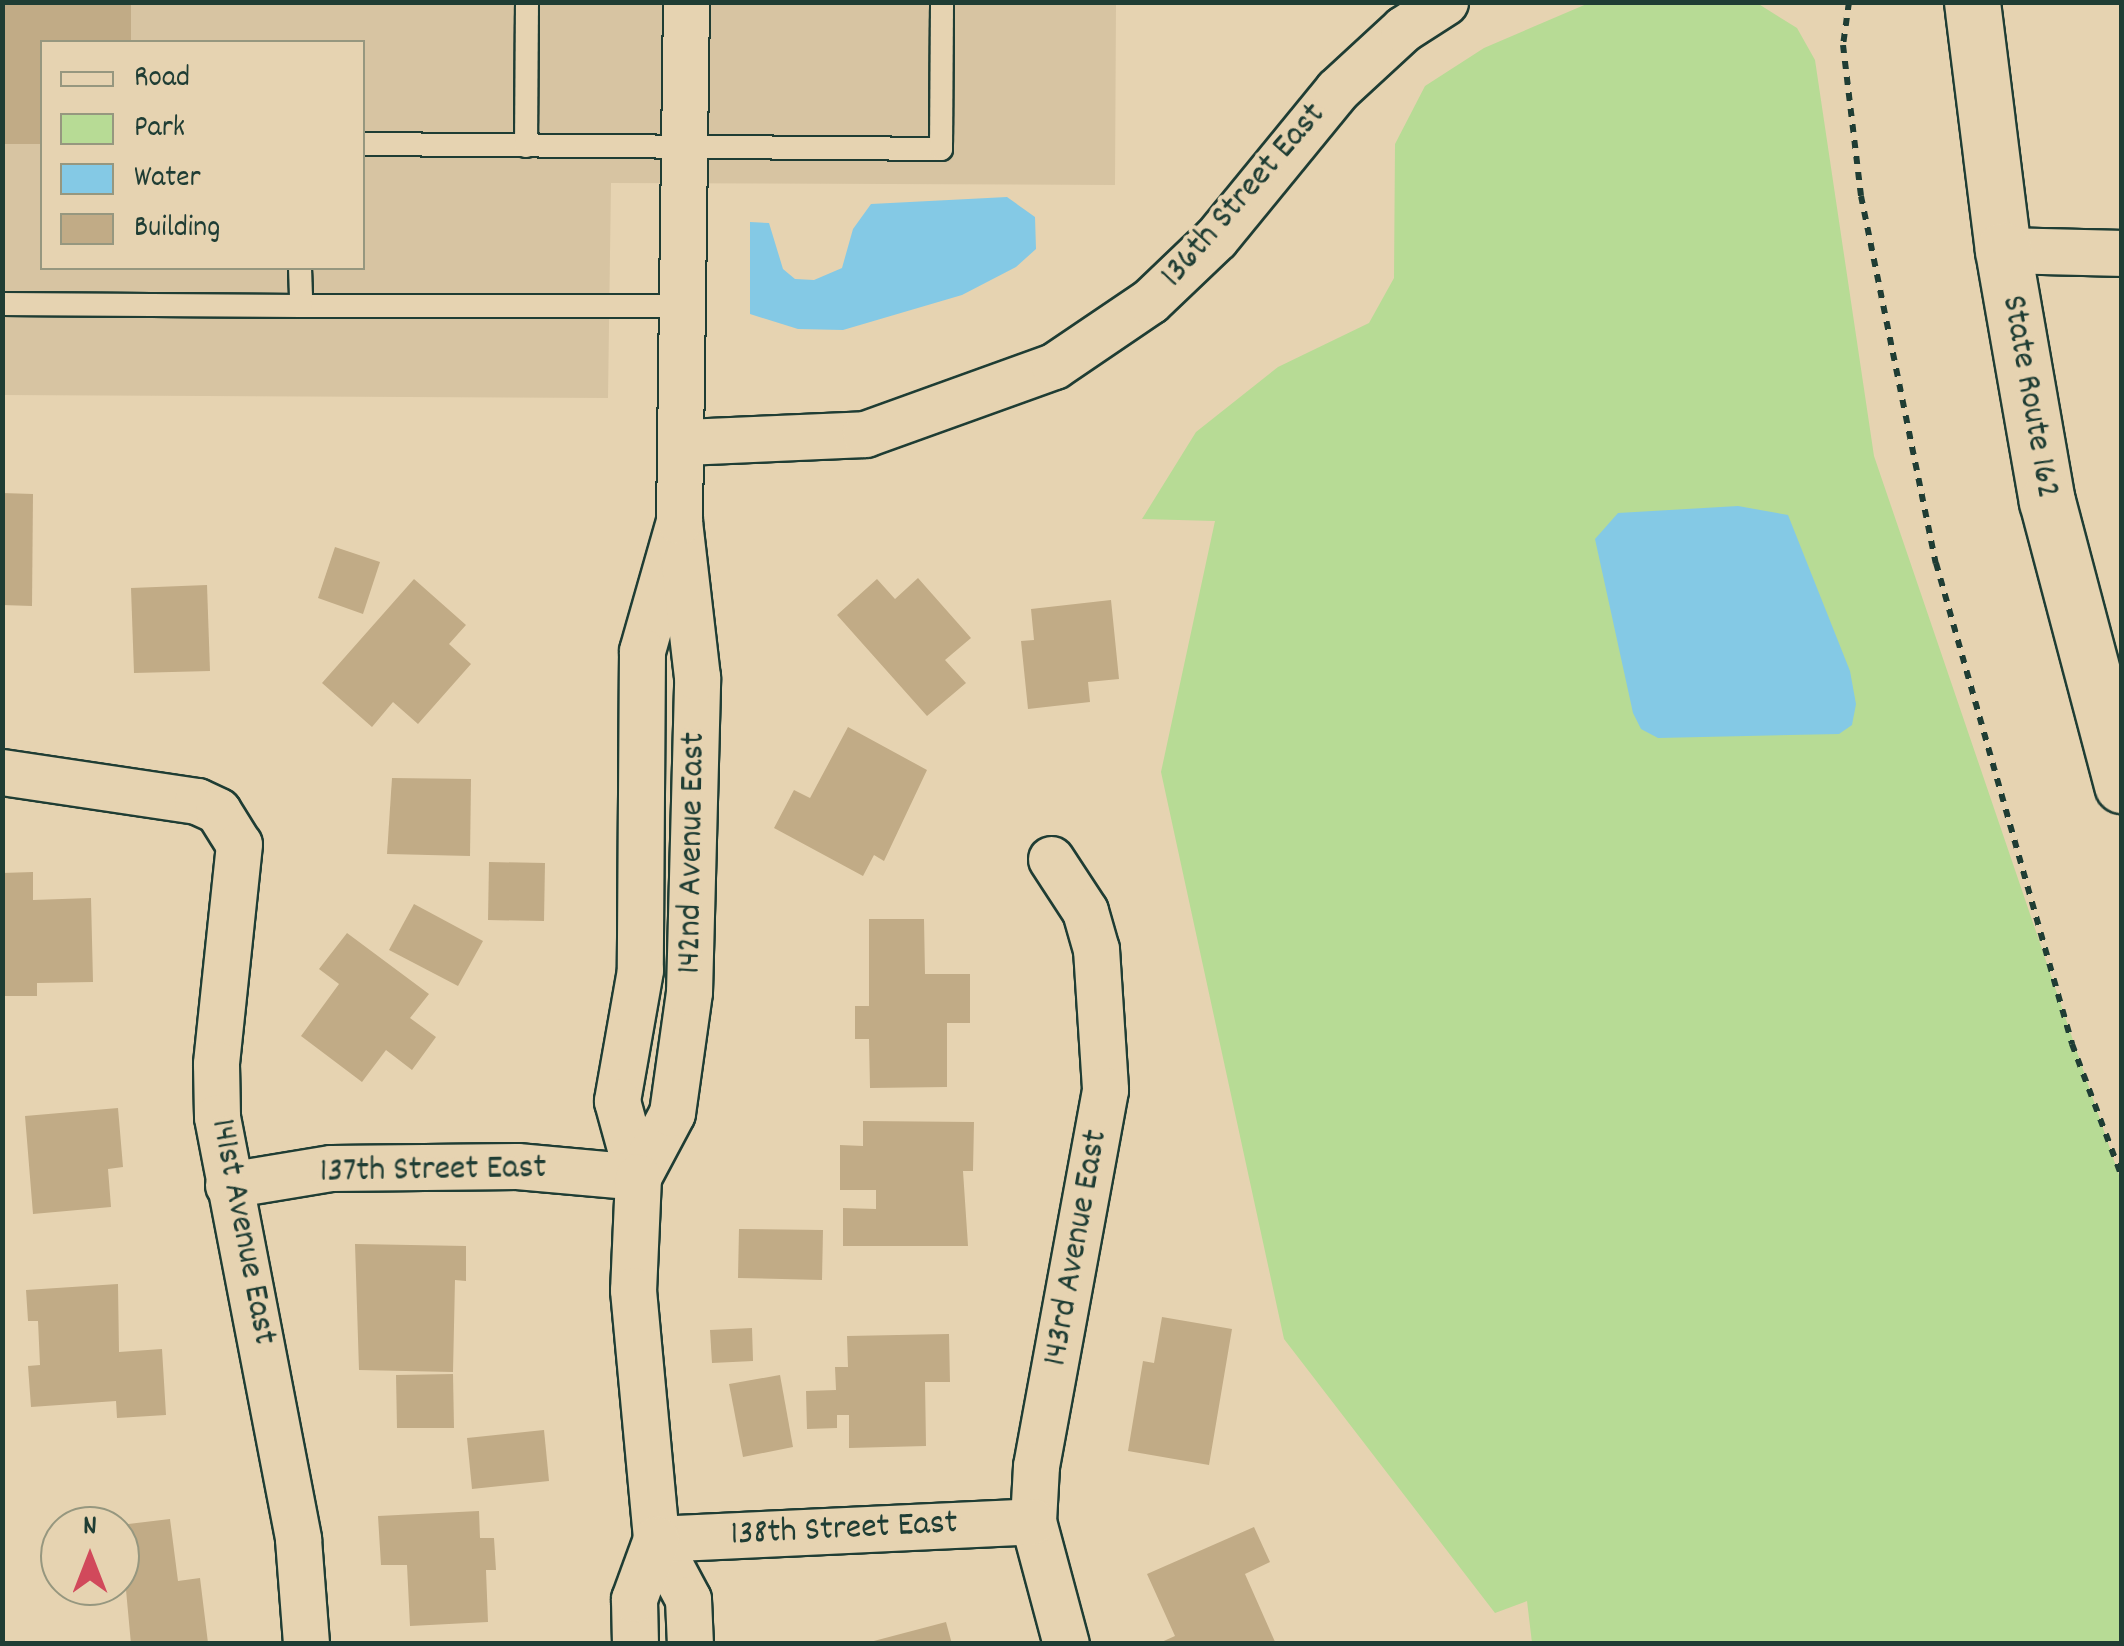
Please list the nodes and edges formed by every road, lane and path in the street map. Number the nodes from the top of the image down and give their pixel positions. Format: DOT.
graph roads {
  1 [pos="527,2"];
  2 [pos="686,2"];
  3 [pos="942,2"];
  4 [pos="1444,2"];
  5 [pos="1849,2"];
  6 [pos="1972,2"];
  7 [pos="365,144"];
  8 [pos="526,146"];
  9 [pos="686,147"];
  10 [pos="2003,250"];
  11 [pos="2122,253"];
  12 [pos="300,270"];
  13 [pos="2,304"];
  14 [pos="300,306"];
  15 [pos="685,306"];
  16 [pos="684,442"];
  17 [pos="2,772"];
  18 [pos="2122,785"];
  19 [pos="1050,859"];
  20 [pos="638,1177"];
  21 [pos="2122,1177"];
  22 [pos="228,1185"];
  23 [pos="1033,1521"];
  24 [pos="656,1539"];
  25 [pos="306,1644"];
  26 [pos="635,1644"];
  27 [pos="690,1644"];
  28 [pos="1066,1644"];
  1 -- 8 [label="lane"];
  2 -- 9 [label="street, 142nd Avenue East"];
  3 -- 9 [label="lane"];
  4 -- 16 [label="street, 136th Street East"];
  5 -- 21 [label="path"];
  6 -- 10 [label="main road, State Route 162"];
  7 -- 8 [label="lane"];
  8 -- 9 [label="lane"];
  9 -- 15 [label="street, 142nd Avenue East"];
  10 -- 11 [label="street"];
  10 -- 18 [label="main road, State Route 162"];
  12 -- 14 [label="lane"];
  13 -- 14 [label="lane"];
  14 -- 15 [label="lane"];
  15 -- 16 [label="street, 142nd Avenue East"];
  16 -- 20 [label="street, 142nd Avenue East"];
  17 -- 22 [label="street, 141st Avenue East"];
  19 -- 23 [label="street, 143rd Avenue East"];
  20 -- 22 [label="street, 137th Street East"];
  20 -- 24 [label="street, 142nd Avenue East"];
  22 -- 25 [label="street, 141st Avenue East"];
  23 -- 24 [label="street, 138th Street East"];
  23 -- 28 [label="street, 143rd Avenue East"];
  24 -- 26 [label="street, 142nd Avenue East"];
  24 -- 27 [label="street, 142nd Avenue East"];
}
